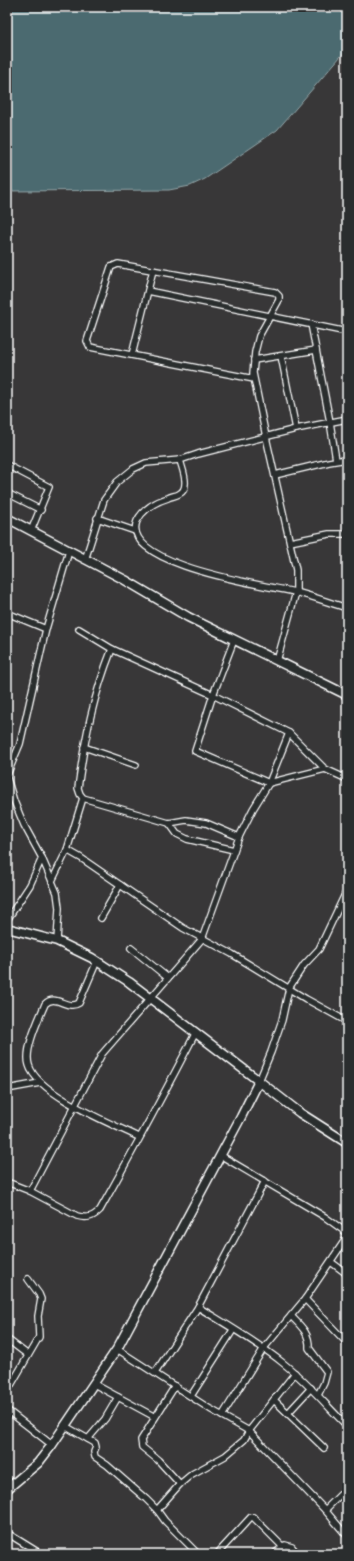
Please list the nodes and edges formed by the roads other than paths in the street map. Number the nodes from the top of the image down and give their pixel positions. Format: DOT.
graph roads {
  1 [pos="153,270"];
  2 [pos="148,291"];
  3 [pos="269,316"];
  4 [pos="311,324"];
  5 [pos="347,332"];
  6 [pos="316,350"];
  7 [pos="132,355"];
  8 [pos="281,356"];
  9 [pos="254,360"];
  10 [pos="254,379"];
  11 [pos="347,419"];
  12 [pos="330,422"];
  13 [pos="296,429"];
  14 [pos="266,437"];
  15 [pos="347,459"];
  16 [pos="180,460"];
  17 [pos="336,460"];
  18 [pos="7,466"];
  19 [pos="275,475"];
  20 [pos="7,493"];
  21 [pos="41,510"];
  22 [pos="7,518"];
  23 [pos="98,518"];
  24 [pos="31,531"];
  25 [pos="136,531"];
  26 [pos="347,534"];
  27 [pos="290,542"];
  28 [pos="69,551"];
  29 [pos="85,560"];
  30 [pos="296,592"];
  31 [pos="347,608"];
  32 [pos="7,613"];
  33 [pos="46,628"];
  34 [pos="79,629"];
  35 [pos="234,640"];
  36 [pos="112,649"];
  37 [pos="277,661"];
  38 [pos="213,695"];
  39 [pos="347,696"];
  40 [pos="289,733"];
  41 [pos="84,747"];
  42 [pos="136,766"];
  43 [pos="325,770"];
  44 [pos="7,777"];
  45 [pos="347,778"];
  46 [pos="270,783"];
  47 [pos="83,798"];
  48 [pos="169,823"];
  49 [pos="239,837"];
  50 [pos="67,850"];
  51 [pos="234,850"];
  52 [pos="42,858"];
  53 [pos="52,881"];
  54 [pos="120,885"];
  55 [pos="347,890"];
  56 [pos="101,918"];
  57 [pos="7,920"];
  58 [pos="7,928"];
  59 [pos="202,939"];
  60 [pos="57,941"];
  61 [pos="131,948"];
  62 [pos="97,961"];
  63 [pos="168,978"];
  64 [pos="289,988"];
  65 [pos="151,998"];
  66 [pos="346,1019"];
  67 [pos="196,1032"];
  68 [pos="347,1046"];
  69 [pos="259,1081"];
  70 [pos="40,1083"];
  71 [pos="7,1089"];
  72 [pos="75,1106"];
  73 [pos="139,1137"];
  74 [pos="347,1143"];
  75 [pos="220,1155"];
  76 [pos="265,1181"];
  77 [pos="7,1182"];
  78 [pos="30,1191"];
  79 [pos="347,1233"];
  80 [pos="347,1237"];
  81 [pos="331,1262"];
  82 [pos="347,1274"];
  83 [pos="28,1280"];
  84 [pos="305,1299"];
  85 [pos="198,1307"];
  86 [pos="291,1316"];
  87 [pos="233,1330"];
  88 [pos="7,1339"];
  89 [pos="347,1343"];
  90 [pos="264,1348"];
  91 [pos="117,1349"];
  92 [pos="28,1355"];
  93 [pos="295,1373"];
  94 [pos="155,1374"];
  95 [pos="94,1384"];
  96 [pos="176,1386"];
  97 [pos="311,1388"];
  98 [pos="7,1392"];
  99 [pos="318,1395"];
  100 [pos="191,1396"];
  101 [pos="118,1397"];
  102 [pos="274,1400"];
  103 [pos="7,1410"];
  104 [pos="288,1413"];
  105 [pos="222,1416"];
  106 [pos="155,1417"];
  107 [pos="65,1426"];
  108 [pos="347,1426"];
  109 [pos="249,1431"];
  110 [pos="88,1440"];
  111 [pos="52,1445"];
  112 [pos="324,1448"];
  113 [pos="180,1484"];
  114 [pos="347,1488"];
  115 [pos="7,1489"];
  116 [pos="157,1510"];
  117 [pos="325,1510"];
  118 [pos="7,1533"];
  119 [pos="347,1536"];
  120 [pos="282,1546"];
  121 [pos="41,1554"];
  122 [pos="198,1554"];
  123 [pos="217,1554"];
  124 [pos="274,1554"];
  125 [pos="298,1554"];
  1 -- 2 [label="street"];
  1 -- 3 [label="street"];
  1 -- 7 [label="street"];
  2 -- 3 [label="street"];
  2 -- 7 [label="street"];
  3 -- 4 [label="street"];
  3 -- 9 [label="street"];
  4 -- 5 [label="street"];
  4 -- 6 [label="street"];
  6 -- 8 [label="street"];
  6 -- 12 [label="street"];
  7 -- 10 [label="street"];
  8 -- 9 [label="street"];
  8 -- 13 [label="street"];
  9 -- 10 [label="street"];
  10 -- 14 [label="street"];
  11 -- 12 [label="street"];
  12 -- 13 [label="street"];
  12 -- 17 [label="street"];
  13 -- 14 [label="street"];
  14 -- 16 [label="street"];
  14 -- 19 [label="street"];
  15 -- 17 [label="street"];
  16 -- 23 [label="street"];
  16 -- 25 [label="street"];
  17 -- 19 [label="street"];
  18 -- 21 [label="street"];
  19 -- 27 [label="street"];
  20 -- 21 [label="street"];
  21 -- 24 [label="street"];
  22 -- 24 [label="street"];
  23 -- 25 [label="street"];
  23 -- 29 [label="street"];
  24 -- 28 [label="street"];
  25 -- 30 [label="street"];
  26 -- 27 [label="street"];
  27 -- 30 [label="street"];
  28 -- 29 [label="street"];
  28 -- 33 [label="street"];
  29 -- 35 [label="street"];
  30 -- 31 [label="street"];
  30 -- 37 [label="street"];
  32 -- 33 [label="street"];
  33 -- 44 [label="street"];
  34 -- 36 [label="street"];
  35 -- 37 [label="street"];
  35 -- 38 [label="street"];
  36 -- 38 [label="street"];
  36 -- 41 [label="street"];
  37 -- 39 [label="street"];
  38 -- 40 [label="street"];
  38 -- 46 [label="street"];
  40 -- 43 [label="street"];
  40 -- 46 [label="street"];
  41 -- 42 [label="street"];
  41 -- 47 [label="street"];
  43 -- 45 [label="street"];
  43 -- 46 [label="street"];
  44 -- 52 [label="street"];
  46 -- 49 [label="street"];
  47 -- 48 [label="street"];
  47 -- 50 [label="street"];
  48 -- 49 [label="street"];
  48 -- 51 [label="street"];
  49 -- 51 [label="street"];
  50 -- 53 [label="street"];
  50 -- 54 [label="street"];
  51 -- 59 [label="street"];
  52 -- 53 [label="street"];
  52 -- 57 [label="street"];
  53 -- 60 [label="street"];
  54 -- 56 [label="street"];
  54 -- 59 [label="street"];
  55 -- 64 [label="street"];
  58 -- 60 [label="street"];
  59 -- 63 [label="street"];
  59 -- 64 [label="street"];
  60 -- 62 [label="street"];
  61 -- 63 [label="street"];
  62 -- 65 [label="street"];
  62 -- 70 [label="street"];
  63 -- 65 [label="street"];
  64 -- 66 [label="street"];
  64 -- 69 [label="street"];
  65 -- 67 [label="street"];
  65 -- 72 [label="street"];
  66 -- 68 [label="street"];
  67 -- 69 [label="street"];
  67 -- 73 [label="street"];
  69 -- 74 [label="street"];
  69 -- 75 [label="street"];
  70 -- 71 [label="street"];
  70 -- 72 [label="street"];
  72 -- 73 [label="street"];
  72 -- 78 [label="street"];
  73 -- 78 [label="street"];
  75 -- 76 [label="street"];
  75 -- 91 [label="street"];
  76 -- 79 [label="street"];
  76 -- 85 [label="street"];
  77 -- 78 [label="street"];
  80 -- 81 [label="street"];
  81 -- 82 [label="street"];
  81 -- 84 [label="street"];
  83 -- 92 [label="street"];
  84 -- 86 [label="street"];
  84 -- 89 [label="street"];
  85 -- 87 [label="street"];
  85 -- 94 [label="street"];
  86 -- 90 [label="street"];
  86 -- 99 [label="street"];
  87 -- 90 [label="street"];
  87 -- 100 [label="street"];
  88 -- 92 [label="street"];
  90 -- 93 [label="street"];
  90 -- 105 [label="street"];
  91 -- 94 [label="street"];
  91 -- 95 [label="street"];
  92 -- 98 [label="street"];
  93 -- 97 [label="street"];
  93 -- 102 [label="street"];
  94 -- 96 [label="street"];
  95 -- 101 [label="street"];
  95 -- 107 [label="street"];
  96 -- 100 [label="street"];
  96 -- 106 [label="street"];
  97 -- 99 [label="street"];
  97 -- 104 [label="street"];
  99 -- 108 [label="street"];
  100 -- 105 [label="street"];
  101 -- 106 [label="street"];
  101 -- 110 [label="street"];
  102 -- 104 [label="street"];
  102 -- 109 [label="street"];
  103 -- 111 [label="street"];
  104 -- 112 [label="street"];
  105 -- 109 [label="street"];
  106 -- 113 [label="street"];
  107 -- 110 [label="street"];
  107 -- 111 [label="street"];
  109 -- 113 [label="street"];
  109 -- 117 [label="street"];
  110 -- 116 [label="street"];
  111 -- 115 [label="street"];
  113 -- 116 [label="street"];
  114 -- 117 [label="street"];
  116 -- 122 [label="street"];
  117 -- 119 [label="street"];
  118 -- 121 [label="street"];
  120 -- 123 [label="street"];
  120 -- 124 [label="street"];
  120 -- 125 [label="street"];
}
